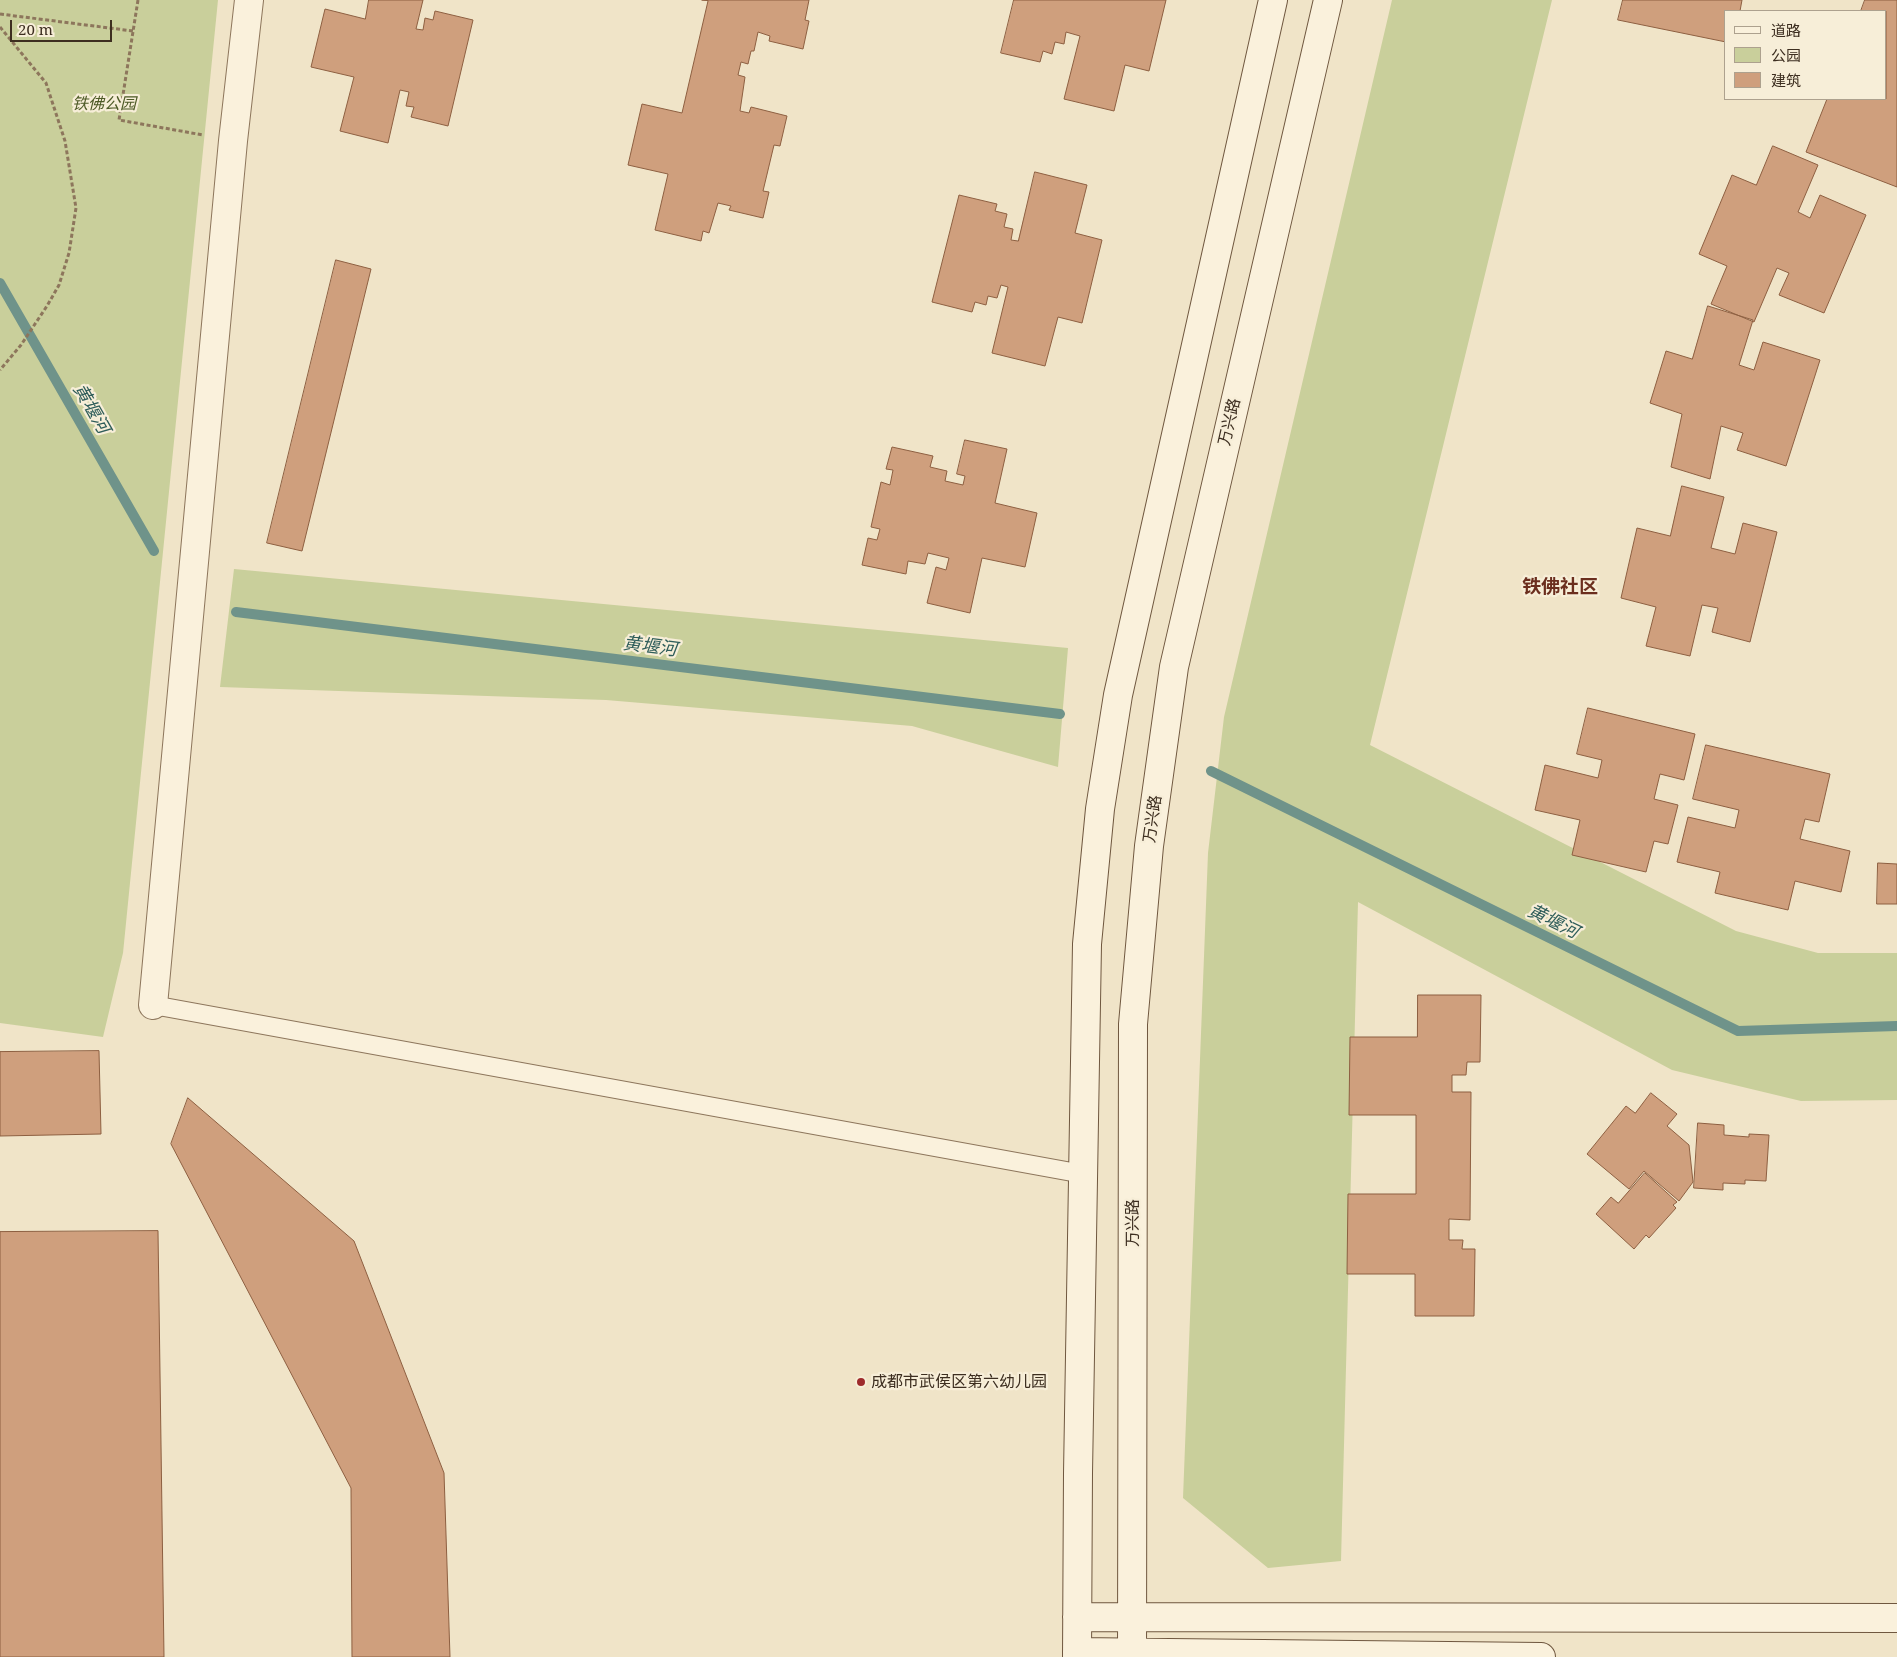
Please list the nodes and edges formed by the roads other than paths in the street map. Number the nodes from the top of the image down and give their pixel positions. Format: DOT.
graph roads {
  1 [pos="248,0"];
  2 [pos="1273,0"];
  3 [pos="1328,0"];
  4 [pos="153,1005"];
  5 [pos="1083,1174"];
  6 [pos="1077,1617"];
  7 [pos="1132,1617"];
  8 [pos="1897,1618"];
  9 [pos="1078,1655"];
  10 [pos="1132,1655"];
  11 [pos="1541,1657"];
  1 -- 4 [label="main road"];
  2 -- 5 [label="main road"];
  3 -- 7 [label="main road, 万兴路"];
  4 -- 5 [label="lane"];
  5 -- 6 [label="main road"];
  6 -- 7 [label="main road"];
  6 -- 9 [label="main road"];
  7 -- 8 [label="main road"];
  7 -- 10 [label="main road, 万兴路"];
  9 -- 10 [label="main road"];
  10 -- 11 [label="main road"];
}
